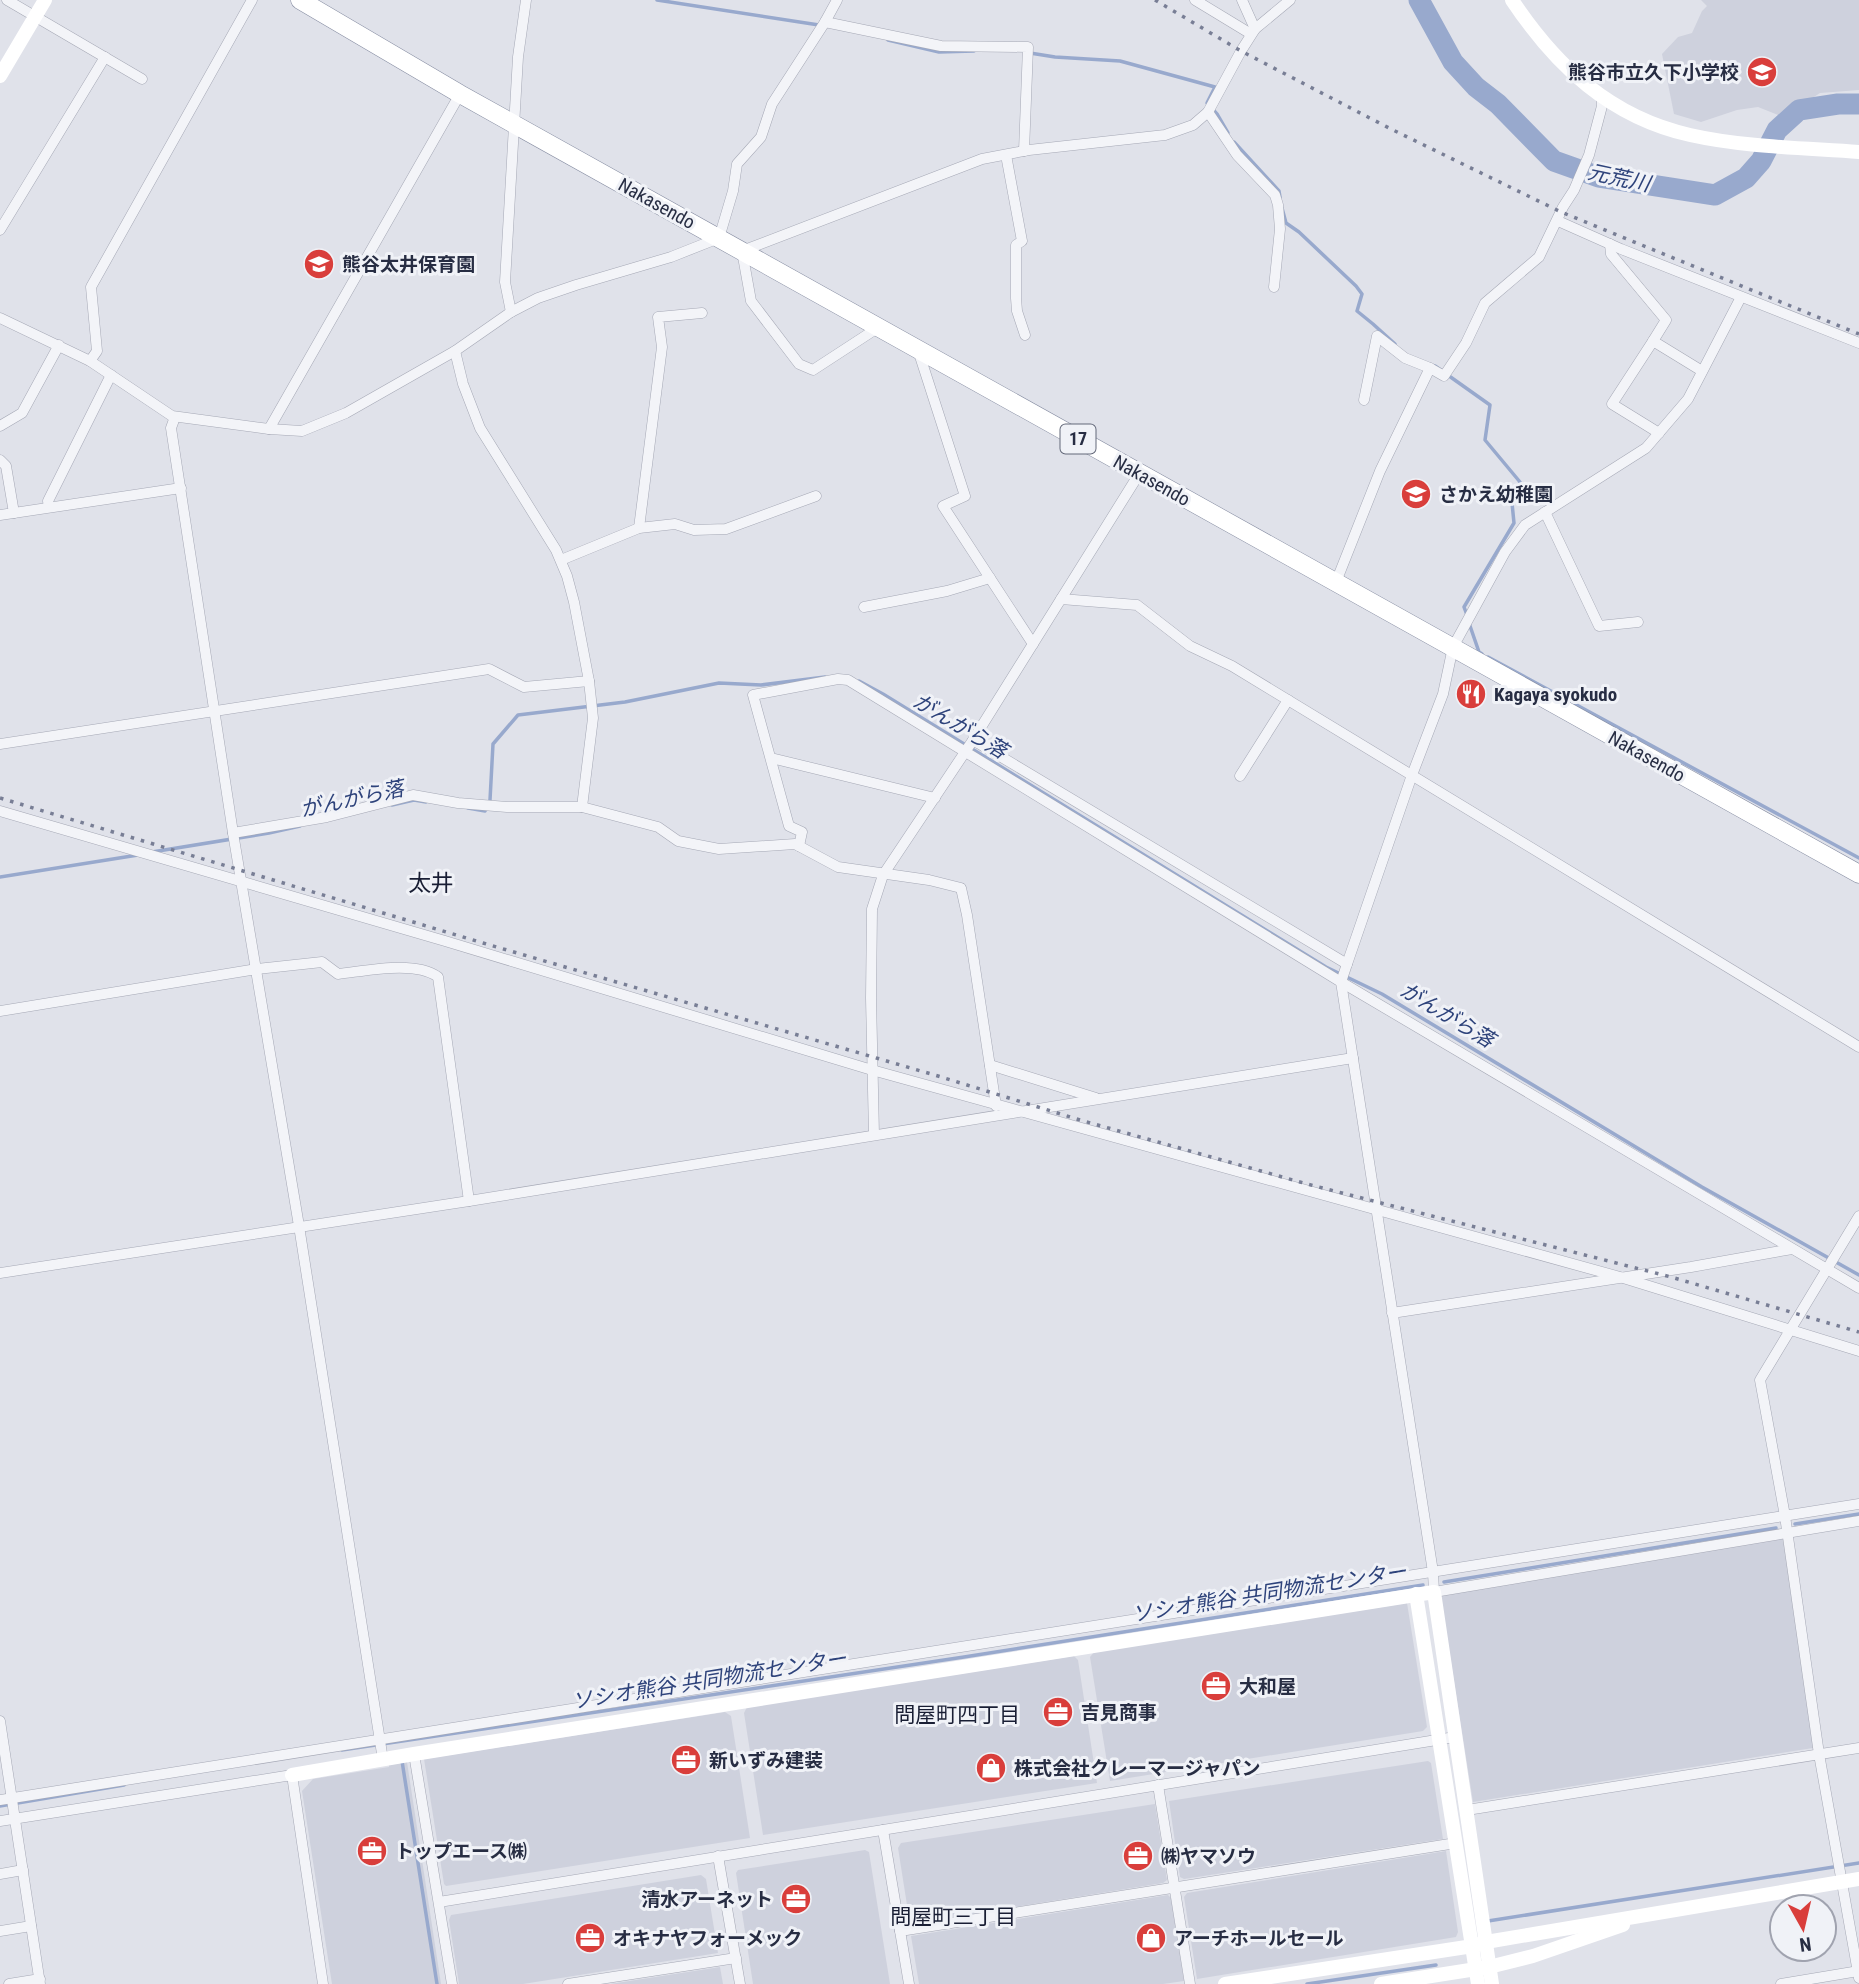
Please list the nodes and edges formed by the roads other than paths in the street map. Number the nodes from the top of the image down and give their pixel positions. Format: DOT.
graph roads {
  1 [pos="7,0"];
  2 [pos="45,0"];
  3 [pos="252,0"];
  4 [pos="300,0"];
  5 [pos="526,0"];
  6 [pos="837,0"];
  7 [pos="1195,0"];
  8 [pos="1242,0"];
  9 [pos="1290,0"];
  10 [pos="1512,0"];
  11 [pos="35,16"];
  12 [pos="825,22"];
  13 [pos="1253,31"];
  14 [pos="104,57"];
  15 [pos="0,76"];
  16 [pos="142,79"];
  17 [pos="460,94"];
  18 [pos="1602,97"];
  19 [pos="1208,113"];
  20 [pos="515,124"];
  21 [pos="1024,151"];
  22 [pos="1859,152"];
  23 [pos="1006,155"];
  24 [pos="1558,221"];
  25 [pos="0,230"];
  26 [pos="719,238"];
  27 [pos="1611,244"];
  28 [pos="742,251"];
  29 [pos="1274,287"];
  30 [pos="1741,297"];
  31 [pos="511,312"];
  32 [pos="702,313"];
  33 [pos="0,319"];
  34 [pos="879,327"];
  35 [pos="1025,335"];
  36 [pos="1653,341"];
  37 [pos="1859,343"];
  38 [pos="59,345"];
  39 [pos="917,349"];
  40 [pos="455,351"];
  41 [pos="90,361"];
  42 [pos="1430,368"];
  43 [pos="1702,371"];
  44 [pos="111,375"];
  45 [pos="1364,400"];
  46 [pos="175,418"];
  47 [pos="0,425"];
  48 [pos="269,429"];
  49 [pos="1659,433"];
  50 [pos="0,460"];
  51 [pos="1139,474"];
  52 [pos="181,488"];
  53 [pos="816,496"];
  54 [pos="49,508"];
  55 [pos="1545,512"];
  56 [pos="14,513"];
  57 [pos="0,515"];
  58 [pos="639,528"];
  59 [pos="561,560"];
  60 [pos="990,578"];
  61 [pos="1336,582"];
  62 [pos="1061,599"];
  63 [pos="864,607"];
  64 [pos="1638,622"];
  65 [pos="1033,644"];
  66 [pos="1453,647"];
  67 [pos="589,681"];
  68 [pos="1288,700"];
  69 [pos="214,710"];
  70 [pos="973,740"];
  71 [pos="0,744"];
  72 [pos="966,751"];
  73 [pos="771,758"];
  74 [pos="1412,775"];
  75 [pos="1240,776"];
  76 [pos="935,797"];
  77 [pos="582,807"];
  78 [pos="0,811"];
  79 [pos="233,833"];
  80 [pos="799,846"];
  81 [pos="1859,874"];
  82 [pos="883,875"];
  83 [pos="243,881"];
  84 [pos="1347,964"];
  85 [pos="257,969"];
  86 [pos="1341,982"];
  87 [pos="0,1011"];
  88 [pos="1859,1047"];
  89 [pos="1353,1058"];
  90 [pos="990,1065"];
  91 [pos="872,1070"];
  92 [pos="1098,1099"];
  93 [pos="996,1104"];
  94 [pos="1023,1111"];
  95 [pos="998,1115"];
  96 [pos="874,1135"];
  97 [pos="469,1201"];
  98 [pos="1376,1211"];
  99 [pos="1859,1216"];
  100 [pos="299,1226"];
  101 [pos="1792,1249"];
  102 [pos="1827,1269"];
  103 [pos="0,1273"];
  104 [pos="1620,1278"];
  105 [pos="1859,1288"];
  106 [pos="1392,1313"];
  107 [pos="1789,1331"];
  108 [pos="1859,1351"];
  109 [pos="1859,1504"];
  110 [pos="1785,1516"];
  111 [pos="1859,1521"];
  112 [pos="1786,1534"];
  113 [pos="1433,1572"];
  114 [pos="1434,1592"];
  115 [pos="1416,1594"];
  116 [pos="0,1720"];
  117 [pos="1455,1737"];
  118 [pos="1440,1740"];
  119 [pos="380,1747"];
  120 [pos="1859,1748"];
  121 [pos="414,1754"];
  122 [pos="1819,1754"];
  123 [pos="292,1775"];
  124 [pos="1158,1785"];
  125 [pos="0,1800"];
  126 [pos="13,1806"];
  127 [pos="1467,1810"];
  128 [pos="0,1821"];
  129 [pos="883,1830"];
  130 [pos="1456,1843"];
  131 [pos="718,1856"];
  132 [pos="23,1870"];
  133 [pos="0,1874"];
  134 [pos="1842,1877"];
  135 [pos="1859,1879"];
  136 [pos="1175,1888"];
  137 [pos="439,1902"];
  138 [pos="1664,1911"];
  139 [pos="31,1926"];
  140 [pos="0,1931"];
  141 [pos="900,1931"];
  142 [pos="1480,1944"];
  143 [pos="736,1958"];
  144 [pos="1483,1968"];
  145 [pos="1859,1974"];
  146 [pos="40,1982"];
  147 [pos="9,1984"];
  148 [pos="323,1984"];
  149 [pos="452,1984"];
  150 [pos="568,1984"];
  151 [pos="740,1984"];
  152 [pos="909,1984"];
  153 [pos="1190,1984"];
  154 [pos="1225,1984"];
  155 [pos="1381,1984"];
  156 [pos="1478,1984"];
  157 [pos="1492,1984"];
  158 [pos="1781,1984"];
  1 -- 11 [label="street"];
  2 -- 11 [label="street"];
  3 -- 41 [label="street"];
  4 -- 17 [label="highway, Nakasendo / 17"];
  5 -- 20 [label="street"];
  6 -- 12 [label="street"];
  7 -- 13 [label="street"];
  8 -- 13 [label="street"];
  9 -- 13 [label="street"];
  10 -- 18 [label="street"];
  11 -- 14 [label="street"];
  11 -- 15 [label="street"];
  12 -- 21 [label="street"];
  12 -- 26 [label="street"];
  13 -- 19 [label="street"];
  14 -- 16 [label="street"];
  14 -- 25 [label="street"];
  17 -- 20 [label="highway, Nakasendo / 17"];
  17 -- 48 [label="street"];
  18 -- 22 [label="street"];
  18 -- 24 [label="street"];
  19 -- 21 [label="street"];
  19 -- 29 [label="street"];
  20 -- 26 [label="highway, Nakasendo / 17"];
  20 -- 31 [label="street"];
  21 -- 23 [label="street"];
  23 -- 28 [label="street"];
  23 -- 35 [label="street"];
  24 -- 27 [label="street"];
  24 -- 42 [label="street"];
  26 -- 28 [label="highway, Nakasendo / 17"];
  26 -- 31 [label="street"];
  27 -- 30 [label="street"];
  27 -- 36 [label="street"];
  28 -- 34 [label="highway, Nakasendo / 17"];
  28 -- 34 [label="street"];
  30 -- 37 [label="street"];
  30 -- 43 [label="street"];
  31 -- 40 [label="street"];
  32 -- 58 [label="street"];
  33 -- 38 [label="street"];
  34 -- 39 [label="highway, Nakasendo / 17"];
  36 -- 43 [label="street"];
  36 -- 49 [label="street"];
  38 -- 41 [label="street"];
  38 -- 47 [label="street"];
  39 -- 51 [label="highway, Nakasendo / 17"];
  39 -- 60 [label="street"];
  40 -- 48 [label="street"];
  40 -- 59 [label="street"];
  41 -- 44 [label="street"];
  42 -- 45 [label="street"];
  42 -- 61 [label="street"];
  43 -- 49 [label="street"];
  44 -- 46 [label="street"];
  44 -- 54 [label="street"];
  46 -- 48 [label="street"];
  46 -- 52 [label="street"];
  49 -- 55 [label="street"];
  50 -- 56 [label="street"];
  51 -- 61 [label="highway, Nakasendo / 17"];
  51 -- 62 [label="street"];
  52 -- 54 [label="street"];
  52 -- 69 [label="street"];
  53 -- 58 [label="street"];
  54 -- 56 [label="street"];
  55 -- 64 [label="street"];
  55 -- 66 [label="street"];
  56 -- 57 [label="street"];
  58 -- 59 [label="street"];
  59 -- 67 [label="street"];
  60 -- 63 [label="street"];
  60 -- 65 [label="street"];
  61 -- 66 [label="highway, Nakasendo / 17"];
  62 -- 65 [label="street"];
  62 -- 68 [label="street"];
  65 -- 70 [label="street"];
  66 -- 74 [label="street"];
  66 -- 81 [label="highway, Nakasendo / 17"];
  67 -- 69 [label="street"];
  67 -- 77 [label="street"];
  68 -- 74 [label="street"];
  68 -- 75 [label="street"];
  69 -- 71 [label="street"];
  69 -- 79 [label="street"];
  70 -- 72 [label="street"];
  70 -- 84 [label="street"];
  72 -- 73 [label="street"];
  72 -- 76 [label="street"];
  72 -- 86 [label="street"];
  73 -- 76 [label="street"];
  73 -- 80 [label="street"];
  74 -- 84 [label="street"];
  74 -- 88 [label="street"];
  76 -- 82 [label="street"];
  77 -- 79 [label="street"];
  77 -- 80 [label="street"];
  78 -- 83 [label="street"];
  79 -- 83 [label="street"];
  80 -- 82 [label="street"];
  82 -- 90 [label="street"];
  82 -- 91 [label="street"];
  83 -- 85 [label="street"];
  83 -- 91 [label="street"];
  84 -- 86 [label="street"];
  85 -- 87 [label="street"];
  85 -- 97 [label="street"];
  85 -- 100 [label="street"];
  86 -- 89 [label="street"];
  86 -- 101 [label="street"];
  89 -- 92 [label="street"];
  89 -- 98 [label="street"];
  90 -- 92 [label="street"];
  90 -- 93 [label="street"];
  91 -- 93 [label="street"];
  91 -- 96 [label="street"];
  92 -- 94 [label="street"];
  93 -- 94 [label="street"];
  93 -- 95 [label="street"];
  94 -- 95 [label="street"];
  94 -- 98 [label="street"];
  95 -- 96 [label="street"];
  96 -- 97 [label="street"];
  97 -- 100 [label="street"];
  98 -- 104 [label="street"];
  98 -- 106 [label="street"];
  99 -- 102 [label="street"];
  100 -- 103 [label="street"];
  100 -- 119 [label="street"];
  101 -- 102 [label="street"];
  101 -- 104 [label="street"];
  102 -- 105 [label="street"];
  102 -- 107 [label="street"];
  104 -- 106 [label="street"];
  104 -- 107 [label="street"];
  106 -- 113 [label="street"];
  107 -- 108 [label="street"];
  107 -- 110 [label="street"];
  109 -- 110 [label="street"];
  110 -- 112 [label="street"];
  110 -- 113 [label="street"];
  111 -- 112 [label="street"];
  112 -- 114 [label="street"];
  112 -- 122 [label="street"];
  113 -- 114 [label="street"];
  113 -- 119 [label="street"];
  114 -- 115 [label="street"];
  114 -- 117 [label="street"];
  115 -- 118 [label="street"];
  115 -- 121 [label="street"];
  116 -- 126 [label="street"];
  117 -- 118 [label="street"];
  117 -- 127 [label="street"];
  118 -- 124 [label="street"];
  118 -- 130 [label="street"];
  119 -- 121 [label="street"];
  119 -- 123 [label="street"];
  119 -- 126 [label="street"];
  120 -- 122 [label="street"];
  121 -- 137 [label="street"];
  122 -- 127 [label="street"];
  122 -- 134 [label="street"];
  123 -- 126 [label="street"];
  123 -- 148 [label="street"];
  124 -- 129 [label="street"];
  124 -- 136 [label="street"];
  125 -- 126 [label="street"];
  126 -- 128 [label="street"];
  126 -- 132 [label="street"];
  127 -- 142 [label="street"];
  129 -- 131 [label="street"];
  129 -- 141 [label="street"];
  130 -- 136 [label="street"];
  130 -- 142 [label="street"];
  131 -- 137 [label="street"];
  131 -- 143 [label="street"];
  132 -- 133 [label="street"];
  132 -- 139 [label="street"];
  134 -- 135 [label="street"];
  134 -- 138 [label="street"];
  134 -- 145 [label="street"];
  136 -- 141 [label="street"];
  136 -- 153 [label="street"];
  137 -- 149 [label="street"];
  138 -- 142 [label="street"];
  138 -- 144 [label="street"];
  139 -- 140 [label="street"];
  139 -- 146 [label="street"];
  141 -- 152 [label="street"];
  142 -- 144 [label="street"];
  142 -- 154 [label="street"];
  143 -- 150 [label="street"];
  143 -- 151 [label="street"];
  144 -- 155 [label="street"];
  144 -- 156 [label="street"];
  144 -- 157 [label="street"];
  145 -- 158 [label="street"];
  146 -- 147 [label="street"];
}
